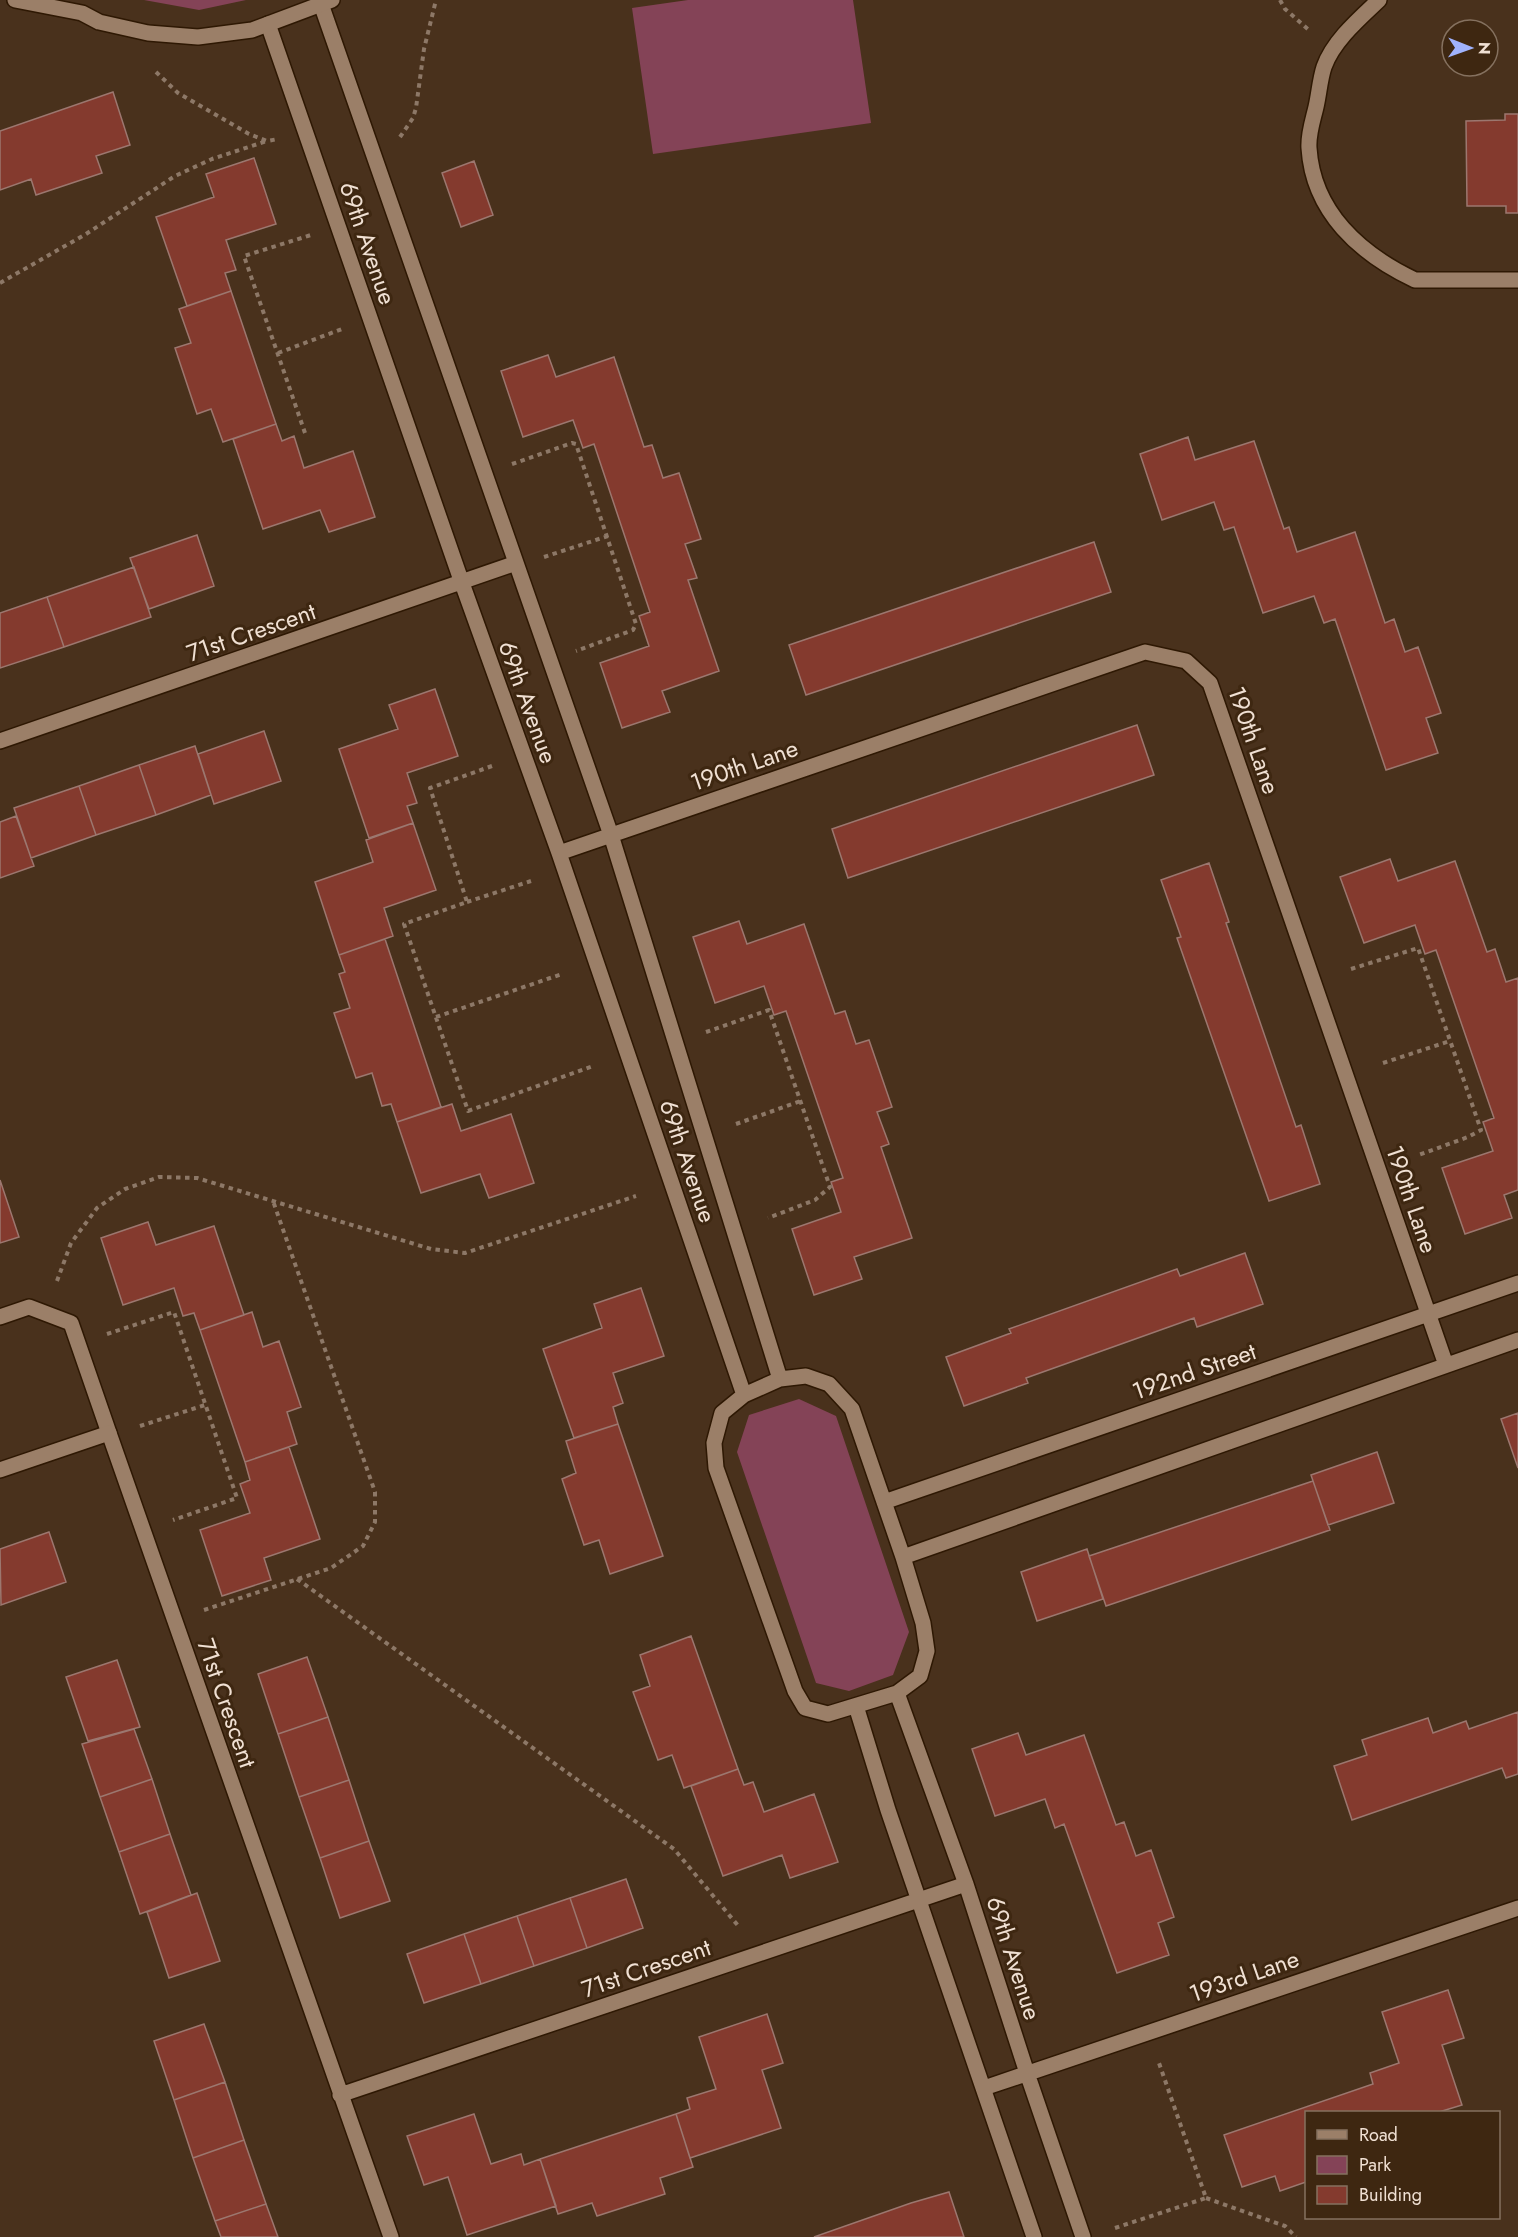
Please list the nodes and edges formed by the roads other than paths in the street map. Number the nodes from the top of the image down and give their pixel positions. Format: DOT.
graph roads {
  1 [pos="15,0"];
  2 [pos="1379,0"];
  3 [pos="326,2"];
  4 [pos="78,7"];
  5 [pos="268,24"];
  6 [pos="1518,280"];
  7 [pos="516,563"];
  8 [pos="462,583"];
  9 [pos="0,741"];
  10 [pos="611,835"];
  11 [pos="559,852"];
  12 [pos="1518,1283"];
  13 [pos="1428,1314"];
  14 [pos="0,1317"];
  15 [pos="1518,1340"];
  16 [pos="1446,1365"];
  17 [pos="780,1379"];
  18 [pos="744,1395"];
  19 [pos="109,1433"];
  20 [pos="0,1470"];
  21 [pos="884,1502"];
  22 [pos="903,1557"];
  23 [pos="897,1694"];
  24 [pos="856,1706"];
  25 [pos="966,1884"];
  26 [pos="918,1899"];
  27 [pos="1518,1908"];
  28 [pos="1027,2073"];
  29 [pos="984,2088"];
  30 [pos="340,2095"];
  31 [pos="391,2237"];
  32 [pos="1034,2237"];
  33 [pos="1083,2237"];
  1 -- 4 [label="street"];
  2 -- 6 [label="street"];
  3 -- 5 [label="street"];
  3 -- 7 [label="street, 69th Avenue"];
  4 -- 5 [label="street"];
  5 -- 8 [label="street, 69th Avenue"];
  7 -- 8 [label="street, 71st Crescent"];
  7 -- 10 [label="street, 69th Avenue"];
  8 -- 9 [label="street, 71st Crescent"];
  8 -- 11 [label="street, 69th Avenue"];
  10 -- 11 [label="street, 190th Lane"];
  10 -- 13 [label="street, 190th Lane"];
  10 -- 17 [label="street, 69th Avenue"];
  11 -- 18 [label="street, 69th Avenue"];
  12 -- 13 [label="street, 192nd Street"];
  13 -- 16 [label="street, 190th Lane"];
  13 -- 21 [label="street, 192nd Street"];
  14 -- 19 [label="street, 71st Crescent"];
  15 -- 16 [label="street"];
  16 -- 22 [label="street"];
  17 -- 18 [label="street"];
  17 -- 21 [label="street"];
  18 -- 24 [label="street"];
  19 -- 20 [label="street"];
  19 -- 30 [label="street, 71st Crescent"];
  21 -- 22 [label="street"];
  22 -- 23 [label="street"];
  23 -- 24 [label="street"];
  23 -- 25 [label="street, 69th Avenue"];
  24 -- 26 [label="street"];
  25 -- 26 [label="street, 71st Crescent"];
  25 -- 28 [label="street, 69th Avenue"];
  26 -- 29 [label="street"];
  26 -- 30 [label="street, 71st Crescent"];
  27 -- 28 [label="street, 193rd Lane"];
  28 -- 29 [label="street, 193rd Lane"];
  28 -- 33 [label="street, 69th Avenue"];
  29 -- 32 [label="street"];
  30 -- 31 [label="street, 71st Crescent"];
}
